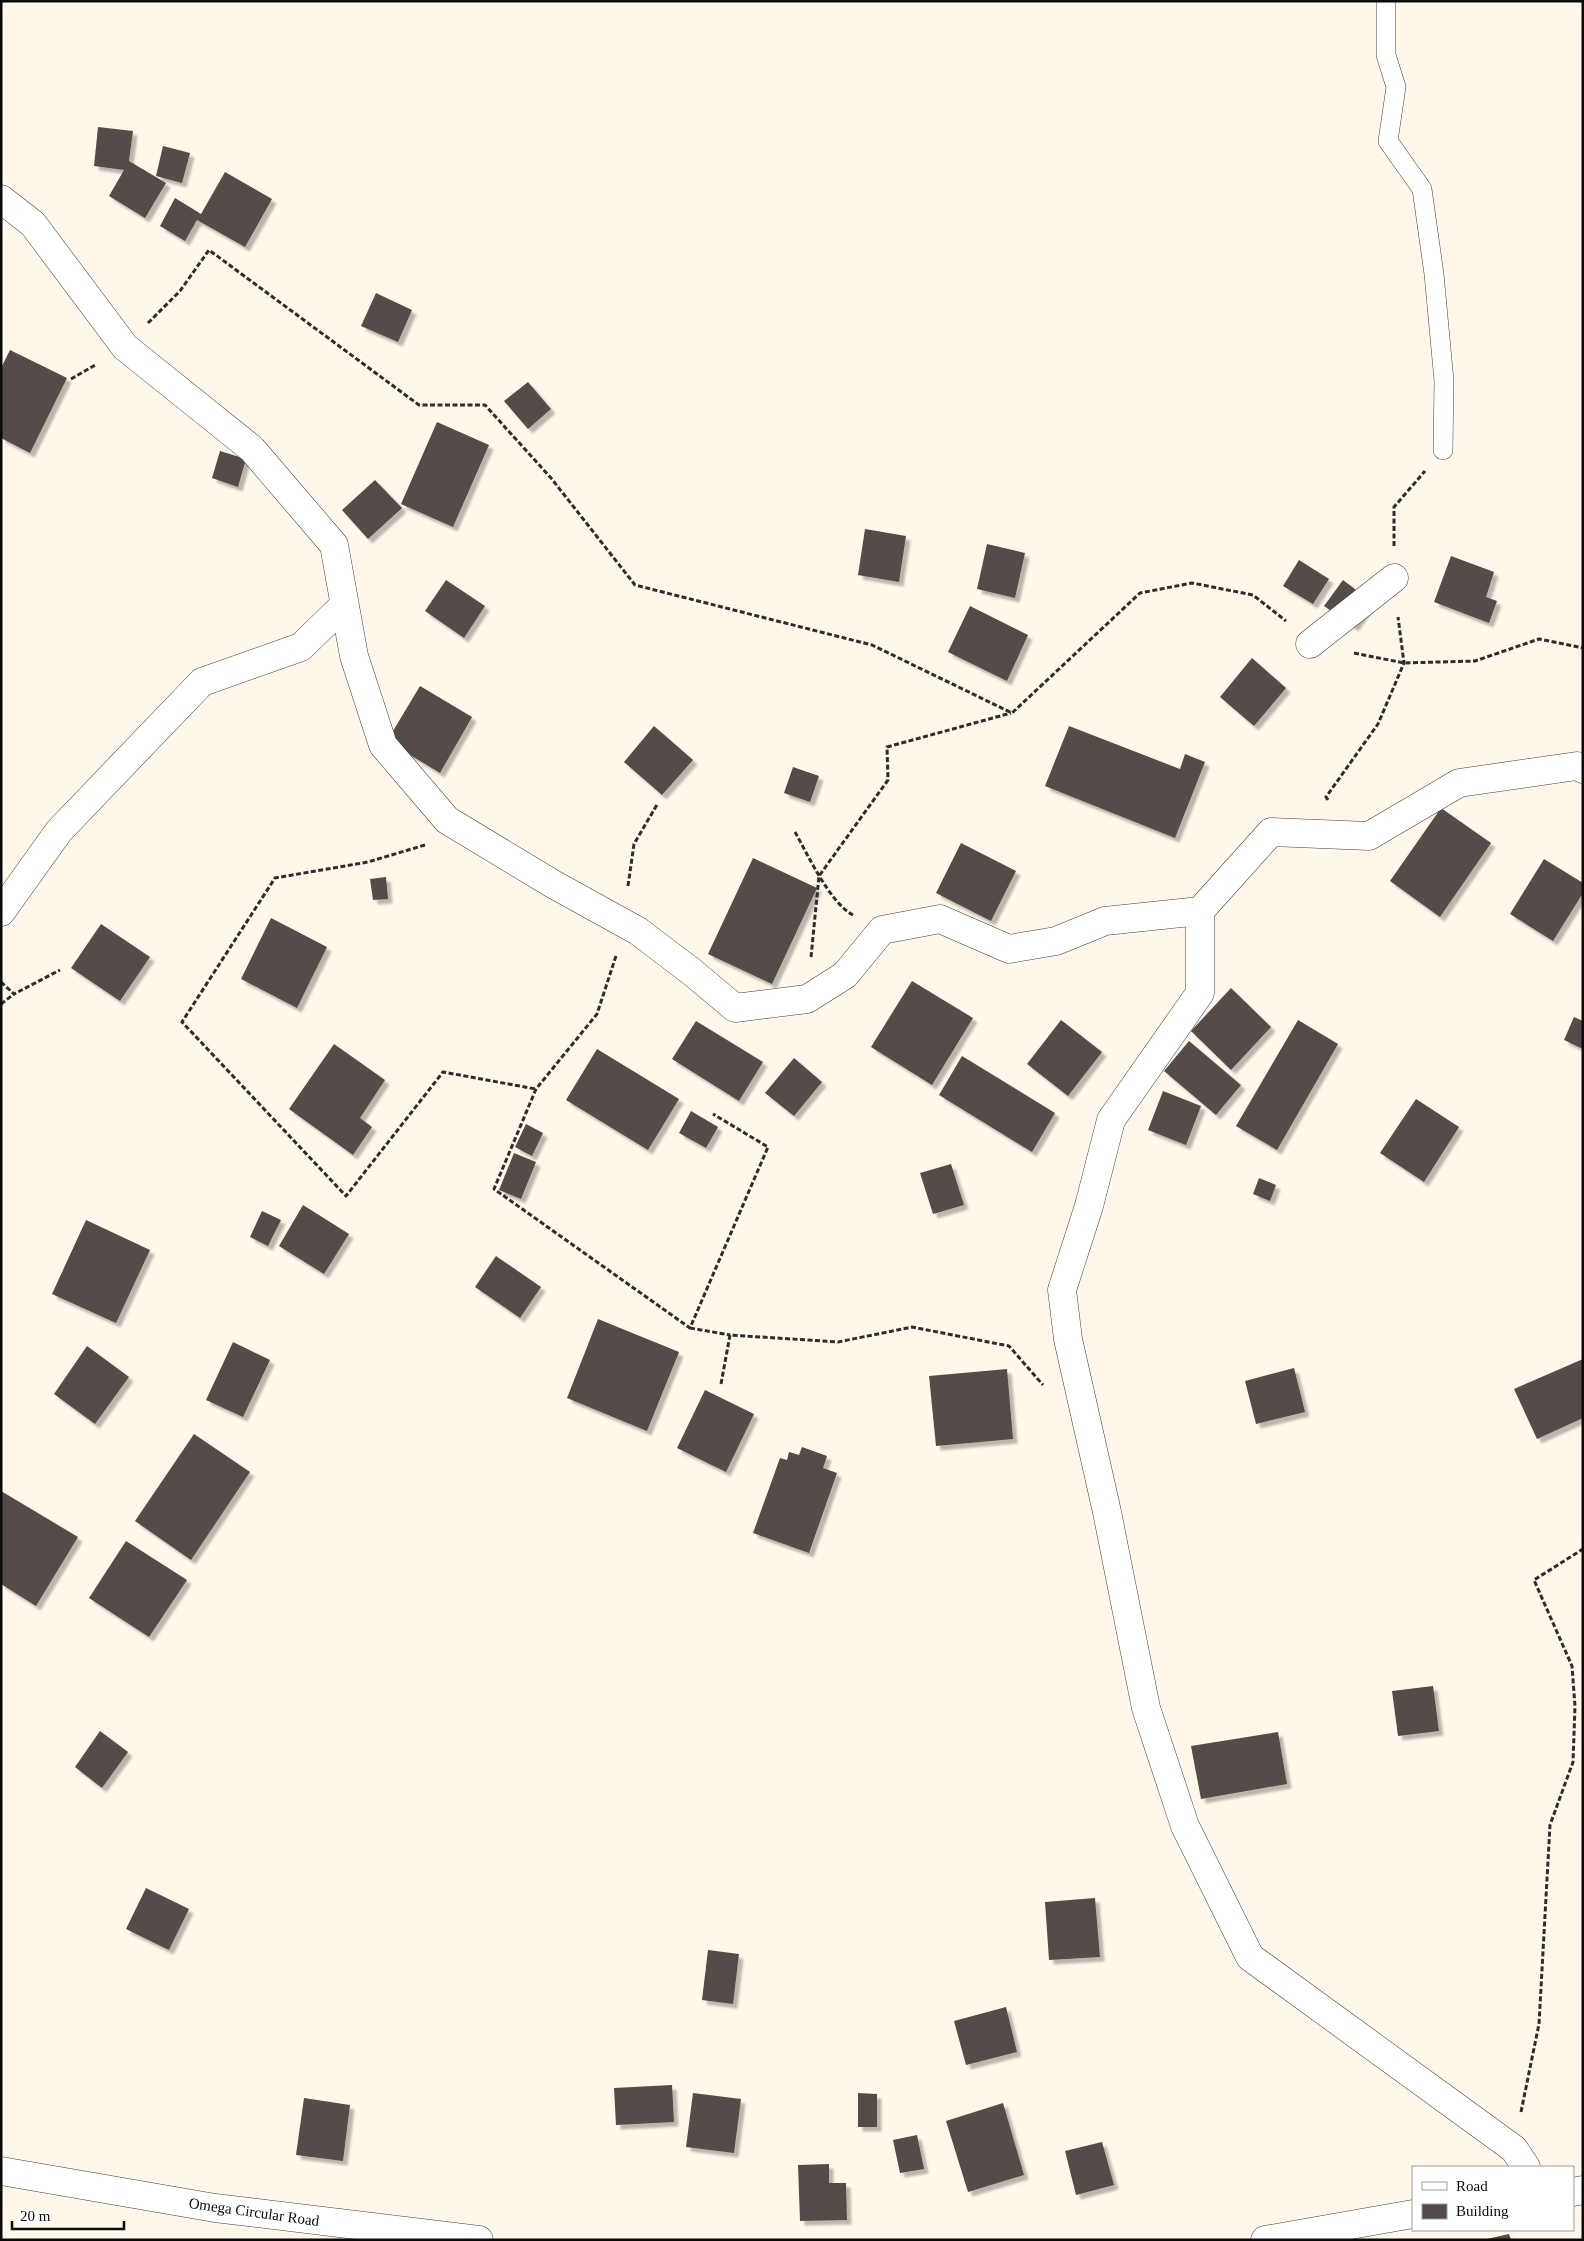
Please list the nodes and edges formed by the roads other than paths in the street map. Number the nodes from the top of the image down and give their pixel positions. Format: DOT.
graph roads {
  1 [pos="1386,1"];
  2 [pos="1,199"];
  3 [pos="1443,450"];
  4 [pos="1394,578"];
  5 [pos="344,605"];
  6 [pos="1310,644"];
  7 [pos="1583,769"];
  8 [pos="1200,911"];
  9 [pos="1,912"];
  10 [pos="1520,2158"];
  11 [pos="1,2171"];
  12 [pos="1412,2214"];
  13 [pos="479,2240"];
  14 [pos="1265,2240"];
  1 -- 3 [label="lane"];
  2 -- 5 [label="street"];
  4 -- 6 [label="street"];
  5 -- 8 [label="street"];
  5 -- 9 [label="street"];
  7 -- 8 [label="street"];
  8 -- 10 [label="street"];
  11 -- 13 [label="street, Omega Circular Road"];
  12 -- 14 [label="street"];
}
